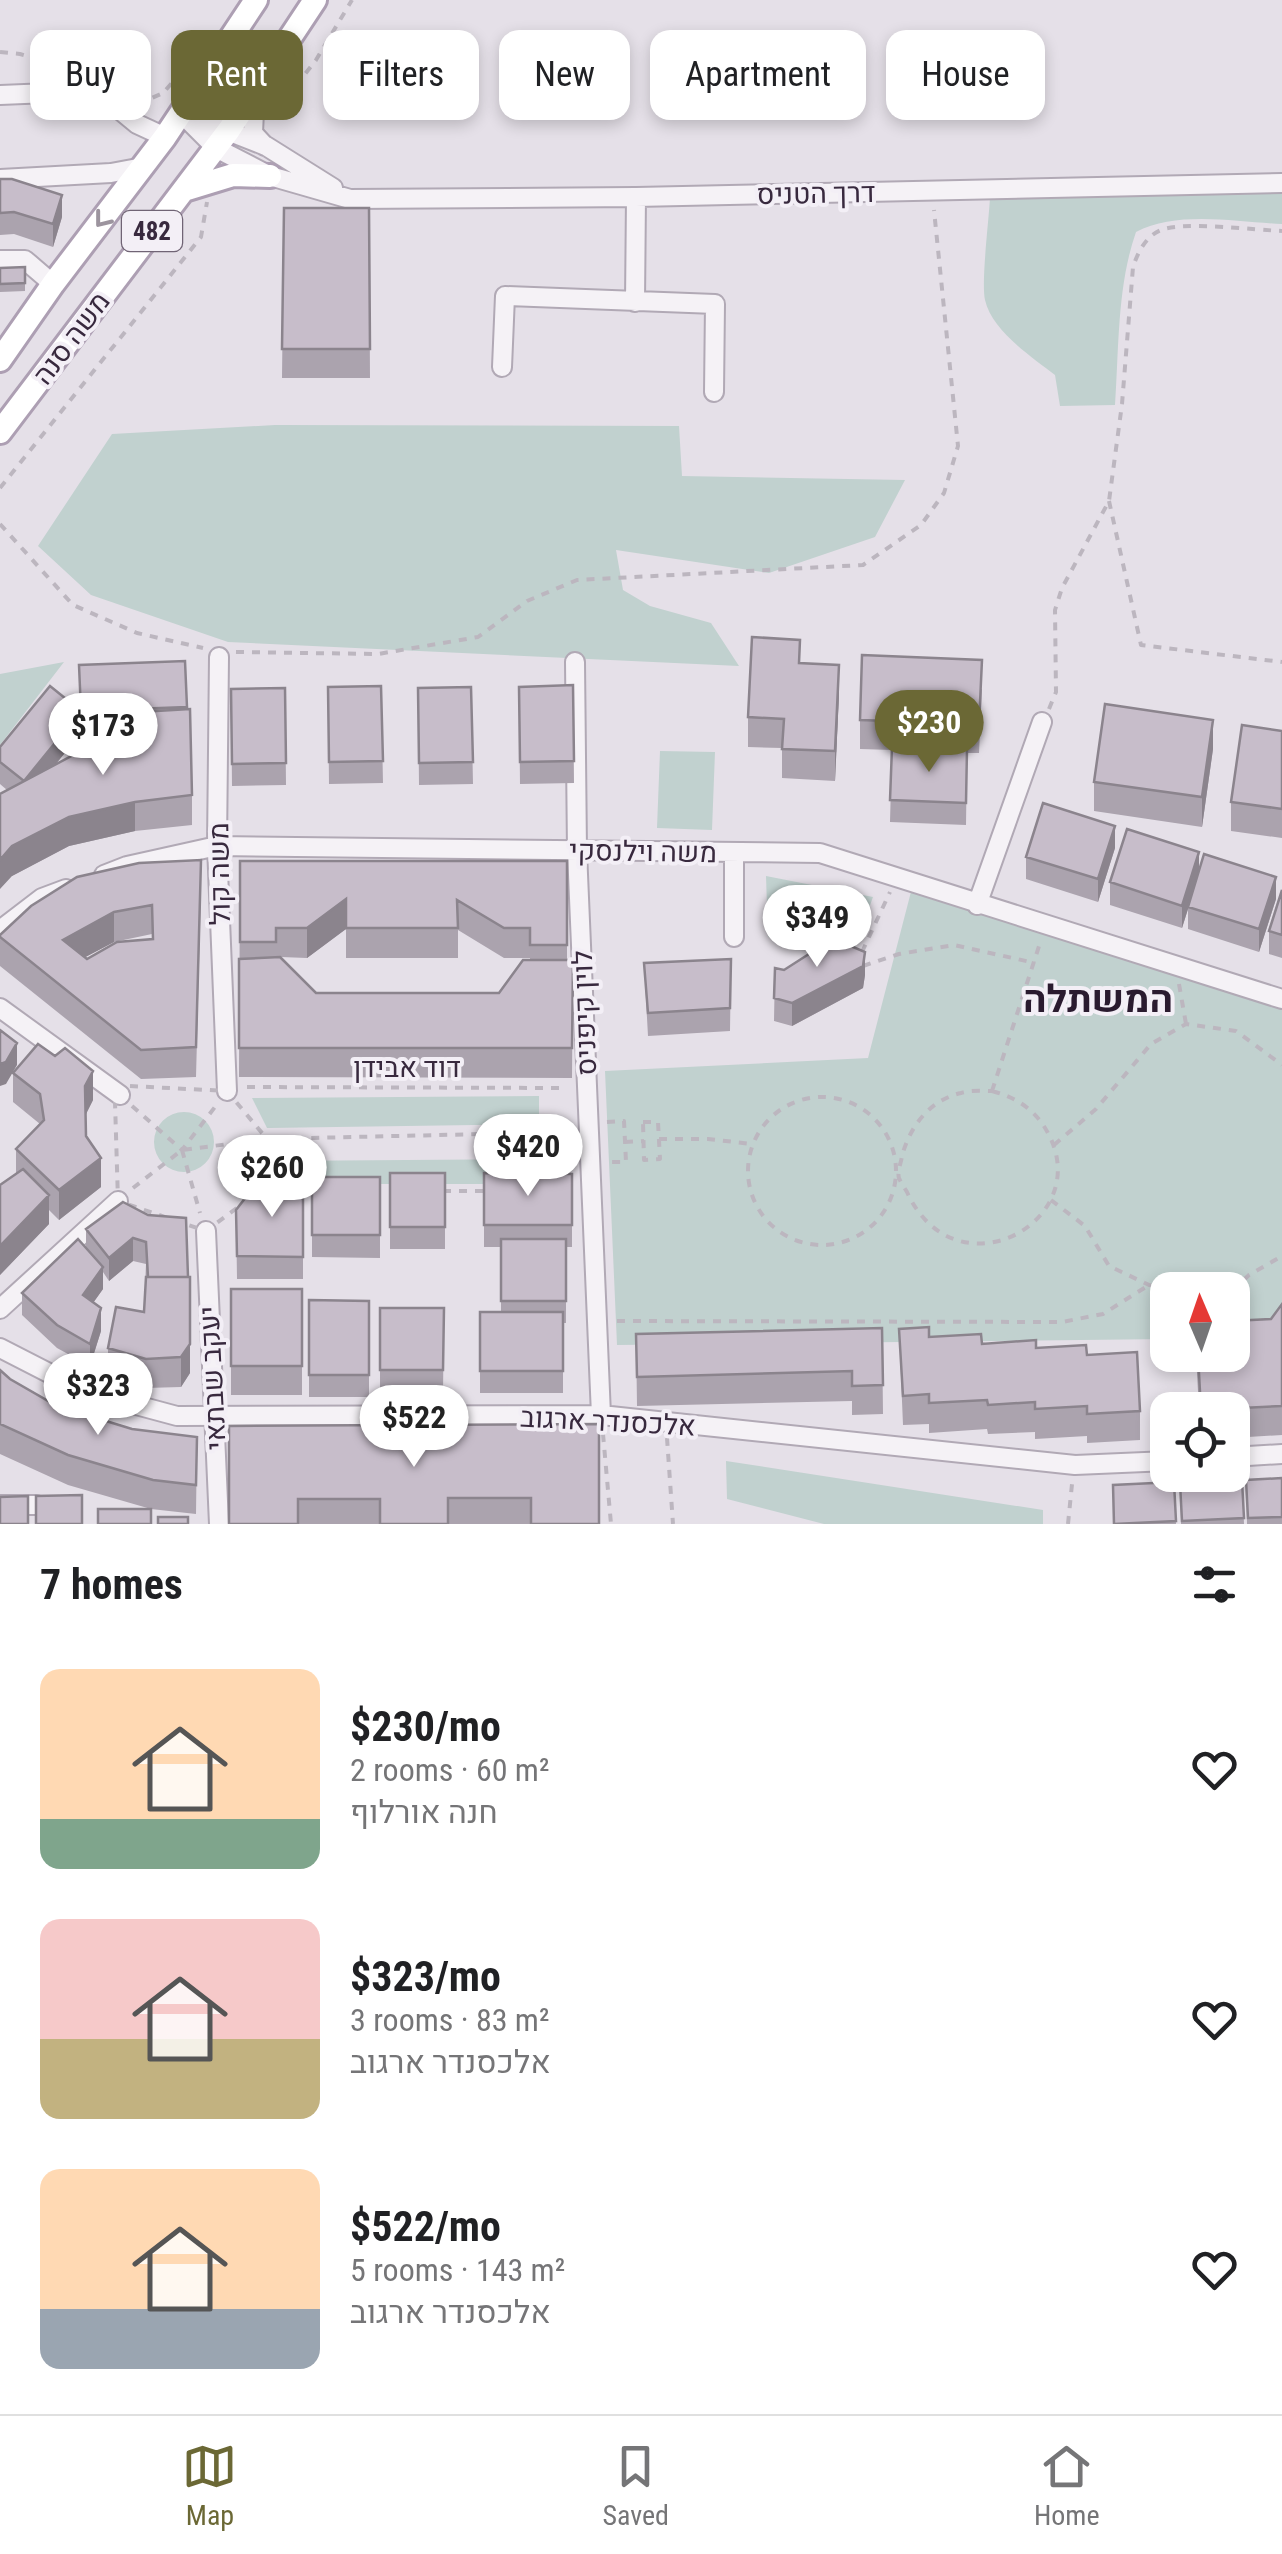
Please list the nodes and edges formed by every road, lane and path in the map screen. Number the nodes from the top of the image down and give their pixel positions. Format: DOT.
graph roads {
  1 [pos="256,0"];
  2 [pos="315,0"];
  3 [pos="352,0"];
  4 [pos="298,27"];
  5 [pos="236,30"];
  6 [pos="0,96"];
  7 [pos="176,120"];
  8 [pos="192,120"];
  9 [pos="165,137"];
  10 [pos="223,139"];
  11 [pos="261,141"];
  12 [pos="143,167"];
  13 [pos="270,176"];
  14 [pos="224,178"];
  15 [pos="0,179"];
  16 [pos="1282,183"];
  17 [pos="184,190"];
  18 [pos="932,191"];
  19 [pos="636,197"];
  20 [pos="350,199"];
  21 [pos="1282,231"];
  22 [pos="0,260"];
  23 [pos="53,284"];
  24 [pos="636,302"];
  25 [pos="0,360"];
  26 [pos="502,366"];
  27 [pos="714,392"];
  28 [pos="0,432"];
  29 [pos="0,488"];
  30 [pos="1109,501"];
  31 [pos="0,524"];
  32 [pos="218,654"];
  33 [pos="575,662"];
  34 [pos="1282,662"];
  35 [pos="1042,722"];
  36 [pos="217,846"];
  37 [pos="577,851"];
  38 [pos="734,852"];
  39 [pos="896,878"];
  40 [pos="977,904"];
  41 [pos="1046,926"];
  42 [pos="0,930"];
  43 [pos="734,937"];
  44 [pos="1035,963"];
  45 [pos="1176,966"];
  46 [pos="1282,1000"];
  47 [pos="0,1008"];
  48 [pos="1186,1024"];
  49 [pos="1282,1065"];
  50 [pos="587,1088"];
  51 [pos="227,1089"];
  52 [pos="992,1091"];
  53 [pos="120,1096"];
  54 [pos="608,1122"];
  55 [pos="589,1131"];
  56 [pos="267,1139"];
  57 [pos="659,1139"];
  58 [pos="644,1141"];
  59 [pos="624,1142"];
  60 [pos="752,1144"];
  61 [pos="1054,1146"];
  62 [pos="182,1150"];
  63 [pos="608,1162"];
  64 [pos="898,1176"];
  65 [pos="435,1191"];
  66 [pos="494,1191"];
  67 [pos="118,1200"];
  68 [pos="1051,1200"];
  69 [pos="206,1231"];
  70 [pos="1282,1256"];
  71 [pos="1250,1275"];
  72 [pos="1149,1285"];
  73 [pos="0,1309"];
  74 [pos="597,1320"];
  75 [pos="0,1348"];
  76 [pos="602,1415"];
  77 [pos="214,1417"];
  78 [pos="667,1438"];
  79 [pos="1282,1454"];
  80 [pos="1250,1456"];
  81 [pos="1150,1462"];
  82 [pos="1075,1465"];
  83 [pos="36,1504"];
  84 [pos="0,1505"];
  85 [pos="218,1524"];
  86 [pos="611,1524"];
  87 [pos="673,1524"];
  88 [pos="1068,1524"];
  1 -- 5 [label="main road, משה סנה / 482"];
  2 -- 4 [label="main road, משה סנה / 482"];
  3 -- 11 [label="path"];
  4 -- 10 [label="main road, משה סנה / 482"];
  4 -- 11 [label="street"];
  6 -- 9 [label="street"];
  7 -- 9 [label="main road, משה סנה / 482"];
  8 -- 10 [label="street, דרך הטניס"];
  9 -- 12 [label="main road, משה סנה / 482"];
  10 -- 11 [label="street, דרך הטניס"];
  10 -- 13 [label="street, דרך הטניס"];
  10 -- 17 [label="main road, משה סנה / 482"];
  11 -- 20 [label="street, דרך הטניס"];
  12 -- 15 [label="street"];
  12 -- 23 [label="main road, משה סנה / 482, one-way"];
  13 -- 14 [label="main road"];
  13 -- 20 [label="street, דרך הטניס"];
  14 -- 17 [label="main road"];
  14 -- 29 [label="path"];
  16 -- 18 [label="street, דרך הטניס"];
  17 -- 28 [label="main road, משה סנה / 482"];
  18 -- 19 [label="street, דרך הטניס"];
  18 -- 32 [label="path"];
  19 -- 20 [label="street, דרך הטניס"];
  19 -- 24 [label="street"];
  21 -- 30 [label="path"];
  22 -- 23 [label="street"];
  23 -- 25 [label="main road, משה סנה / 482"];
  24 -- 26 [label="street"];
  24 -- 27 [label="street"];
  30 -- 34 [label="path"];
  30 -- 35 [label="path"];
  31 -- 32 [label="path"];
  32 -- 36 [label="street, משה קול"];
  33 -- 37 [label="street, לוין קיפניס"];
  35 -- 40 [label="street"];
  36 -- 37 [label="street, משה וילנסקי"];
  36 -- 42 [label="street, משה וילנסקי"];
  36 -- 51 [label="street, משה קול"];
  37 -- 38 [label="street, משה וילנסקי"];
  37 -- 50 [label="street, לוין קיפניס"];
  38 -- 39 [label="street, משה וילנסקי"];
  38 -- 43 [label="street"];
  39 -- 40 [label="street, משה וילנסקי"];
  39 -- 44 [label="path"];
  40 -- 41 [label="street, משה וילנסקי"];
  41 -- 44 [label="path"];
  41 -- 45 [label="street, משה וילנסקי"];
  44 -- 52 [label="path"];
  45 -- 46 [label="street, משה וילנסקי"];
  45 -- 48 [label="path"];
  47 -- 53 [label="street"];
  48 -- 49 [label="path"];
  48 -- 61 [label="path"];
  50 -- 51 [label="path, דוד אבידן"];
  50 -- 55 [label="street, לוין קיפניס"];
  51 -- 53 [label="path, דוד אבידן"];
  51 -- 56 [label="path"];
  51 -- 62 [label="path"];
  52 -- 61 [label="path"];
  52 -- 64 [label="path"];
  53 -- 62 [label="path"];
  53 -- 67 [label="path"];
  54 -- 59 [label="path"];
  55 -- 56 [label="path"];
  55 -- 74 [label="street, לוין קיפניס"];
  56 -- 62 [label="path"];
  56 -- 69 [label="path"];
  57 -- 58 [label="path"];
  57 -- 58 [label="path"];
  57 -- 60 [label="path"];
  58 -- 59 [label="path"];
  59 -- 63 [label="path"];
  60 -- 64 [label="path"];
  60 -- 64 [label="path"];
  61 -- 68 [label="path"];
  62 -- 67 [label="path"];
  62 -- 69 [label="path"];
  64 -- 68 [label="path"];
  65 -- 66 [label="path"];
  67 -- 69 [label="path"];
  67 -- 73 [label="street"];
  68 -- 72 [label="path"];
  69 -- 77 [label="street, יעקב שבתאי"];
  70 -- 71 [label="path"];
  72 -- 74 [label="path"];
  74 -- 76 [label="street, לוין קיפניס"];
  75 -- 77 [label="street, אלכסנדר ארגוב"];
  76 -- 77 [label="street, אלכסנדר ארגוב"];
  76 -- 82 [label="street, אלכסנדר ארגוב"];
  76 -- 86 [label="path"];
  77 -- 85 [label="street, יעקב שבתאי"];
  78 -- 87 [label="path"];
  79 -- 80 [label="street"];
  81 -- 82 [label="street, אלכסנדר ארגוב"];
  82 -- 88 [label="path"];
  83 -- 84 [label="street"];
}
